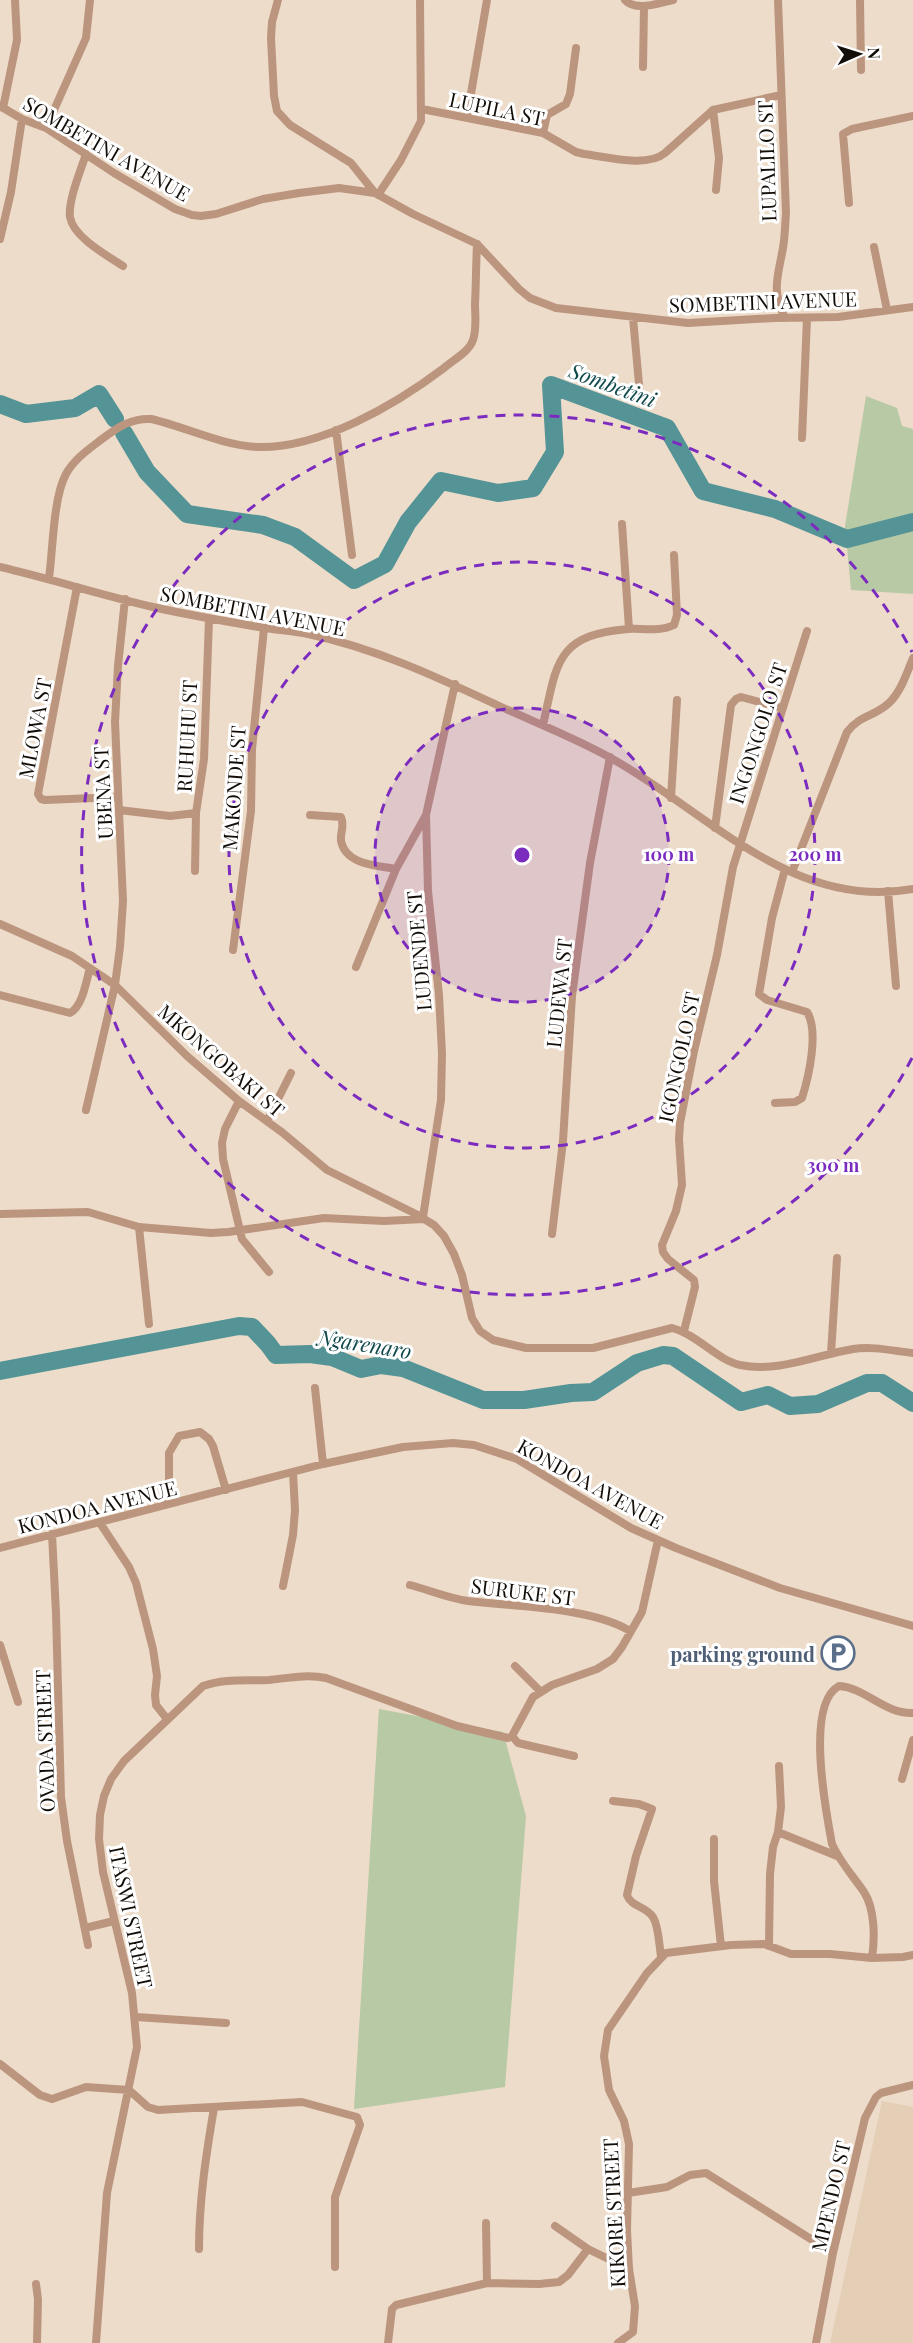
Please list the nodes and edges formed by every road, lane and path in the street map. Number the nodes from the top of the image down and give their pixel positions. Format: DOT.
graph roads {
  1 [pos="15,0"];
  2 [pos="90,0"];
  3 [pos="278,0"];
  4 [pos="420,0"];
  5 [pos="487,0"];
  6 [pos="625,0"];
  7 [pos="673,0"];
  8 [pos="778,0"];
  9 [pos="860,0"];
  10 [pos="644,6"];
  11 [pos="576,48"];
  12 [pos="644,67"];
  13 [pos="861,70"];
  14 [pos="781,95"];
  15 [pos="2,107"];
  16 [pos="422,109"];
  17 [pos="713,110"];
  18 [pos="913,116"];
  19 [pos="467,117"];
  20 [pos="22,119"];
  21 [pos="46,128"];
  22 [pos="543,133"];
  23 [pos="86,154"];
  24 [pos="716,190"];
  25 [pos="376,194"];
  26 [pos="849,203"];
  27 [pos="0,239"];
  28 [pos="477,244"];
  29 [pos="874,247"];
  30 [pos="123,266"];
  31 [pos="913,307"];
  32 [pos="887,310"];
  33 [pos="633,318"];
  34 [pos="785,318"];
  35 [pos="807,318"];
  36 [pos="640,395"];
  37 [pos="336,430"];
  38 [pos="802,438"];
  39 [pos="622,524"];
  40 [pos="352,555"];
  41 [pos="674,555"];
  42 [pos="0,567"];
  43 [pos="50,578"];
  44 [pos="77,587"];
  45 [pos="125,599"];
  46 [pos="209,619"];
  47 [pos="264,628"];
  48 [pos="629,629"];
  49 [pos="807,631"];
  50 [pos="913,658"];
  51 [pos="455,684"];
  52 [pos="677,700"];
  53 [pos="782,708"];
  54 [pos="543,725"];
  55 [pos="610,757"];
  56 [pos="118,797"];
  57 [pos="671,798"];
  58 [pos="119,810"];
  59 [pos="196,813"];
  60 [pos="310,815"];
  61 [pos="426,815"];
  62 [pos="716,828"];
  63 [pos="739,845"];
  64 [pos="396,869"];
  65 [pos="195,871"];
  66 [pos="788,871"];
  67 [pos="913,889"];
  68 [pos="888,891"];
  69 [pos="0,924"];
  70 [pos="233,950"];
  71 [pos="356,967"];
  72 [pos="90,968"];
  73 [pos="115,985"];
  74 [pos="896,986"];
  75 [pos="0,995"];
  76 [pos="291,1073"];
  77 [pos="239,1101"];
  78 [pos="775,1103"];
  79 [pos="86,1110"];
  80 [pos="267,1121"];
  81 [pos="0,1214"];
  82 [pos="424,1218"];
  83 [pos="140,1227"];
  84 [pos="241,1230"];
  85 [pos="552,1234"];
  86 [pos="837,1258"];
  87 [pos="269,1272"];
  88 [pos="149,1324"];
  89 [pos="684,1331"];
  90 [pos="913,1353"];
  91 [pos="831,1354"];
  92 [pos="315,1389"];
  93 [pos="323,1464"];
  94 [pos="294,1472"];
  95 [pos="226,1490"];
  96 [pos="169,1504"];
  97 [pos="100,1523"];
  98 [pos="52,1534"];
  99 [pos="658,1540"];
  100 [pos="0,1548"];
  101 [pos="410,1585"];
  102 [pos="283,1586"];
  103 [pos="913,1626"];
  104 [pos="630,1631"];
  105 [pos="0,1645"];
  106 [pos="515,1666"];
  107 [pos="540,1691"];
  108 [pos="18,1702"];
  109 [pos="913,1713"];
  110 [pos="167,1719"];
  111 [pos="512,1736"];
  112 [pos="913,1740"];
  113 [pos="574,1756"];
  114 [pos="779,1766"];
  115 [pos="902,1779"];
  116 [pos="613,1801"];
  117 [pos="778,1832"];
  118 [pos="714,1839"];
  119 [pos="837,1856"];
  120 [pos="114,1921"];
  121 [pos="85,1928"];
  122 [pos="88,1945"];
  123 [pos="721,1946"];
  124 [pos="769,1946"];
  125 [pos="913,1955"];
  126 [pos="661,1956"];
  127 [pos="873,1958"];
  128 [pos="136,2017"];
  129 [pos="226,2023"];
  130 [pos="0,2064"];
  131 [pos="913,2085"];
  132 [pos="129,2090"];
  133 [pos="214,2108"];
  134 [pos="628,2193"];
  135 [pos="486,2223"];
  136 [pos="555,2226"];
  137 [pos="199,2249"];
  138 [pos="588,2249"];
  139 [pos="833,2253"];
  140 [pos="335,2267"];
  141 [pos="629,2269"];
  142 [pos="487,2283"];
  143 [pos="36,2284"];
  144 [pos="37,2343"];
  145 [pos="96,2343"];
  146 [pos="388,2343"];
  147 [pos="618,2343"];
  148 [pos="816,2343"];
  1 -- 15 [label="street"];
  2 -- 21 [label="street"];
  3 -- 25 [label="street"];
  4 -- 16 [label="street"];
  5 -- 19 [label="street"];
  6 -- 10 [label="street"];
  7 -- 10 [label="street"];
  8 -- 14 [label="street, LUPALILO ST"];
  9 -- 13 [label="street"];
  10 -- 12 [label="street"];
  11 -- 22 [label="street"];
  14 -- 17 [label="street"];
  14 -- 34 [label="street, LUPALILO ST"];
  15 -- 20 [label="street, SOMBETINI AVENUE"];
  16 -- 19 [label="street, LUPILA ST"];
  16 -- 25 [label="street"];
  17 -- 22 [label="street, LUPILA ST"];
  17 -- 24 [label="street"];
  18 -- 26 [label="street"];
  19 -- 22 [label="street, LUPILA ST"];
  20 -- 21 [label="street, SOMBETINI AVENUE"];
  20 -- 27 [label="street"];
  21 -- 23 [label="street, SOMBETINI AVENUE"];
  23 -- 25 [label="street, SOMBETINI AVENUE"];
  23 -- 30 [label="street"];
  25 -- 28 [label="street, SOMBETINI AVENUE"];
  28 -- 33 [label="street, SOMBETINI AVENUE"];
  28 -- 37 [label="street"];
  29 -- 32 [label="street"];
  31 -- 32 [label="street, SOMBETINI AVENUE"];
  32 -- 35 [label="street, SOMBETINI AVENUE"];
  33 -- 34 [label="street, SOMBETINI AVENUE"];
  33 -- 36 [label="street"];
  34 -- 35 [label="street, SOMBETINI AVENUE"];
  35 -- 38 [label="street"];
  37 -- 40 [label="street"];
  37 -- 43 [label="street"];
  39 -- 48 [label="street"];
  41 -- 48 [label="street"];
  42 -- 43 [label="street, SOMBETINI AVENUE"];
  43 -- 44 [label="street, SOMBETINI AVENUE"];
  44 -- 45 [label="street, SOMBETINI AVENUE"];
  44 -- 56 [label="street, MLOWA ST"];
  45 -- 46 [label="street, SOMBETINI AVENUE"];
  45 -- 56 [label="street, UBENA ST"];
  46 -- 47 [label="street, SOMBETINI AVENUE"];
  46 -- 59 [label="street, RUHUHU ST"];
  47 -- 51 [label="street, SOMBETINI AVENUE"];
  47 -- 70 [label="street, MAKONDE ST"];
  48 -- 54 [label="street"];
  49 -- 53 [label="street, INGONGOLO ST"];
  50 -- 66 [label="street"];
  51 -- 54 [label="street, SOMBETINI AVENUE"];
  51 -- 61 [label="street, LUDENDE ST"];
  52 -- 57 [label="street"];
  53 -- 62 [label="street"];
  53 -- 63 [label="street, INGONGOLO ST"];
  54 -- 55 [label="street, SOMBETINI AVENUE"];
  55 -- 57 [label="street, SOMBETINI AVENUE"];
  55 -- 85 [label="street, LUDEWA ST"];
  56 -- 58 [label="street, UBENA ST"];
  57 -- 62 [label="street, SOMBETINI AVENUE"];
  58 -- 59 [label="street, RUHUHU ST"];
  58 -- 73 [label="street, UBENA ST"];
  59 -- 65 [label="street"];
  60 -- 64 [label="street"];
  61 -- 64 [label="street"];
  61 -- 82 [label="street, LUDENDE ST"];
  62 -- 63 [label="street, SOMBETINI AVENUE"];
  63 -- 66 [label="street, SOMBETINI AVENUE"];
  63 -- 89 [label="street, IGONGOLO ST"];
  64 -- 71 [label="street"];
  66 -- 68 [label="street, SOMBETINI AVENUE"];
  66 -- 78 [label="street"];
  67 -- 68 [label="street, SOMBETINI AVENUE"];
  68 -- 74 [label="street"];
  69 -- 72 [label="street, MKONGOBAKI ST"];
  72 -- 73 [label="street, MKONGOBAKI ST"];
  72 -- 75 [label="street"];
  73 -- 77 [label="street, MKONGOBAKI ST"];
  73 -- 79 [label="street, UBENA ST"];
  76 -- 80 [label="street"];
  77 -- 80 [label="street, MKONGOBAKI ST"];
  77 -- 84 [label="street"];
  80 -- 82 [label="street, MKONGOBAKI ST"];
  81 -- 83 [label="street"];
  82 -- 84 [label="street"];
  82 -- 89 [label="street, MKONGOBAKI ST"];
  83 -- 84 [label="street"];
  83 -- 88 [label="street"];
  84 -- 87 [label="street"];
  86 -- 91 [label="street"];
  89 -- 91 [label="street"];
  90 -- 91 [label="street"];
  92 -- 93 [label="street"];
  93 -- 94 [label="street, KONDOA AVENUE"];
  93 -- 99 [label="street, KONDOA AVENUE"];
  94 -- 95 [label="street, KONDOA AVENUE"];
  94 -- 102 [label="street"];
  95 -- 96 [label="street, KONDOA AVENUE"];
  95 -- 96 [label="street"];
  96 -- 97 [label="street, KONDOA AVENUE"];
  97 -- 98 [label="street, KONDOA AVENUE"];
  97 -- 110 [label="street"];
  98 -- 100 [label="street, KONDOA AVENUE"];
  98 -- 121 [label="street, OVADA STREET"];
  99 -- 103 [label="street, KONDOA AVENUE"];
  99 -- 104 [label="street"];
  101 -- 104 [label="street, SURUKE ST"];
  104 -- 107 [label="street"];
  105 -- 108 [label="street"];
  106 -- 107 [label="street"];
  107 -- 111 [label="street"];
  109 -- 119 [label="street"];
  110 -- 111 [label="street, ITASWI STREET"];
  110 -- 120 [label="street, ITASWI STREET"];
  111 -- 113 [label="street, ITASWI STREET"];
  112 -- 115 [label="street"];
  114 -- 117 [label="street"];
  116 -- 126 [label="street"];
  117 -- 119 [label="street"];
  117 -- 124 [label="street"];
  118 -- 123 [label="street"];
  119 -- 127 [label="street"];
  120 -- 121 [label="street"];
  120 -- 128 [label="street, ITASWI STREET"];
  121 -- 122 [label="street, OVADA STREET"];
  123 -- 124 [label="street"];
  123 -- 126 [label="street"];
  124 -- 127 [label="street"];
  125 -- 127 [label="street"];
  126 -- 134 [label="street, KIKORE STREET"];
  128 -- 129 [label="street"];
  128 -- 132 [label="street, ITASWI STREET"];
  130 -- 132 [label="street"];
  131 -- 139 [label="street, MPENDO ST"];
  132 -- 133 [label="street"];
  132 -- 145 [label="street, ITASWI STREET"];
  133 -- 137 [label="street"];
  133 -- 140 [label="street"];
  134 -- 139 [label="street"];
  134 -- 141 [label="street, KIKORE STREET"];
  135 -- 142 [label="street"];
  136 -- 138 [label="street"];
  138 -- 141 [label="street"];
  138 -- 142 [label="street"];
  139 -- 148 [label="street, MPENDO ST"];
  141 -- 147 [label="street, KIKORE STREET"];
  142 -- 146 [label="street"];
  143 -- 144 [label="street"];
}
